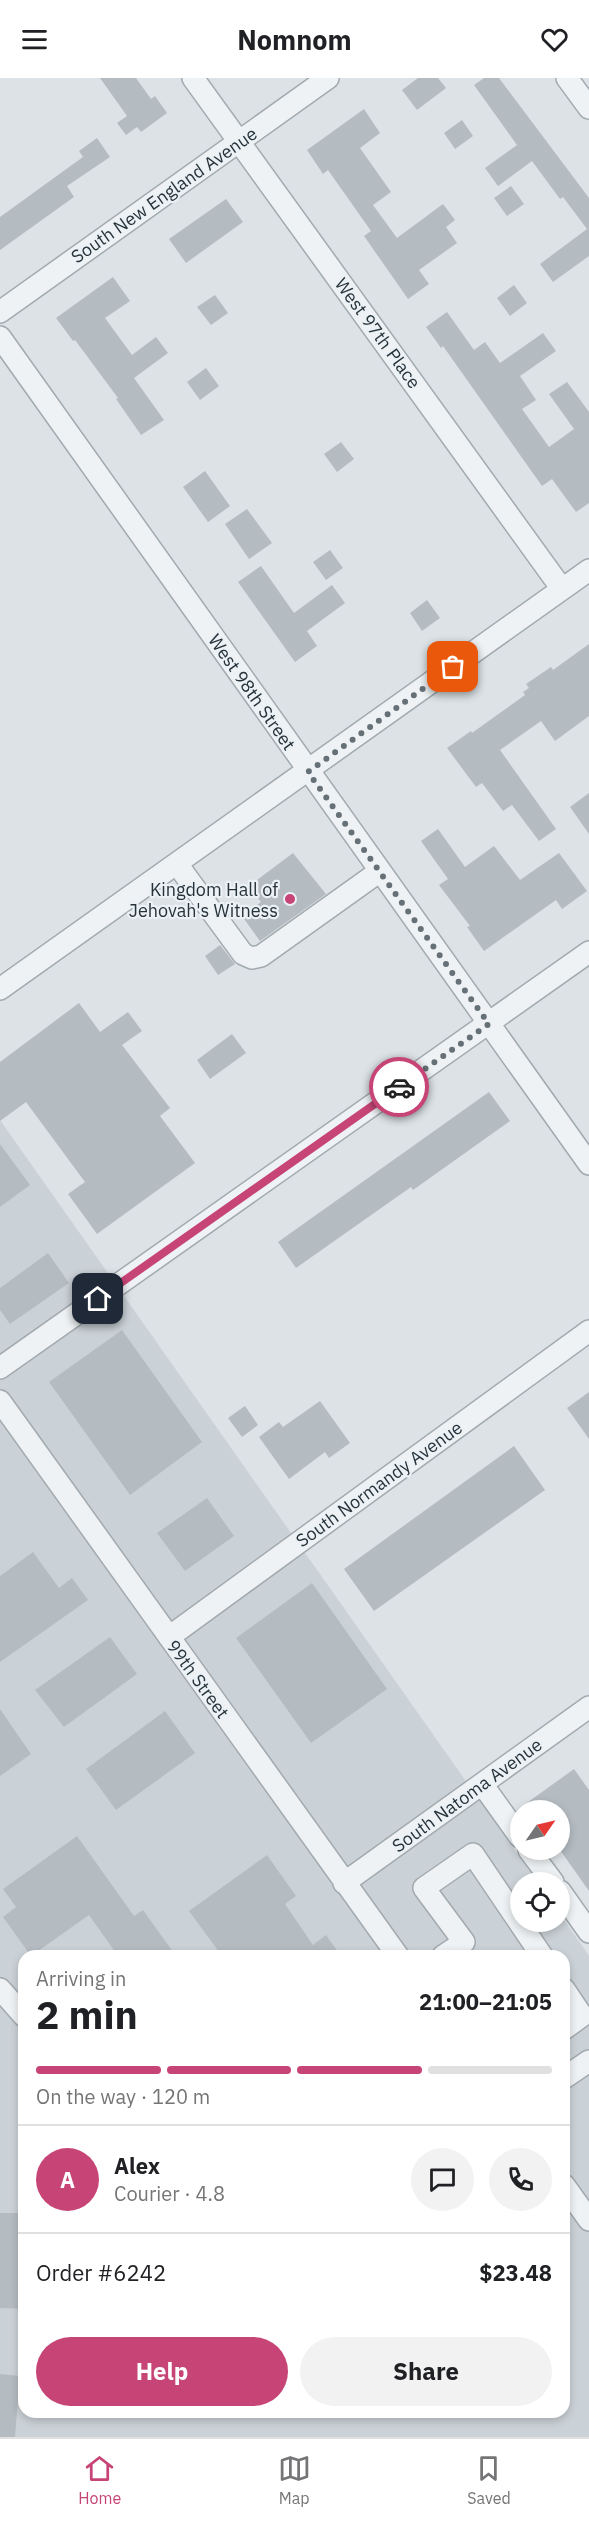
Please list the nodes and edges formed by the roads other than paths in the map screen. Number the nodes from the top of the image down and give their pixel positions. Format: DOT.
graph roads {
  1 [pos="194,78"];
  2 [pos="328,78"];
  3 [pos="567,78"];
  4 [pos="589,108"];
  5 [pos="239,141"];
  6 [pos="0,312"];
  7 [pos="0,336"];
  8 [pos="589,570"];
  9 [pos="562,589"];
  10 [pos="308,772"];
  11 [pos="177,864"];
  12 [pos="380,871"];
  13 [pos="589,952"];
  14 [pos="0,989"];
  15 [pos="489,1024"];
  16 [pos="589,1164"];
  17 [pos="589,1331"];
  18 [pos="0,1368"];
  19 [pos="0,1401"];
  20 [pos="168,1637"];
  21 [pos="589,1707"];
  22 [pos="482,1784"];
  23 [pos="510,1823"];
  24 [pos="344,1883"];
  25 [pos="570,1905"];
  26 [pos="589,1932"];
  27 [pos="469,1949"];
  28 [pos="394,1950"];
  29 [pos="538,1950"];
  30 [pos="0,1989"];
  31 [pos="570,1998"];
  32 [pos="18,2009"];
  33 [pos="570,2025"];
  34 [pos="589,2061"];
  35 [pos="570,2074"];
  36 [pos="570,2193"];
  37 [pos="589,2220"];
  1 -- 5 [label="street, West 97th Place"];
  2 -- 5 [label="street, South New England Avenue"];
  3 -- 4 [label="street"];
  5 -- 6 [label="street, South New England Avenue"];
  5 -- 9 [label="street, West 97th Place"];
  7 -- 10 [label="street, West 98th Street"];
  8 -- 9 [label="street"];
  9 -- 10 [label="street"];
  10 -- 11 [label="street"];
  10 -- 12 [label="street, West 98th Street"];
  11 -- 12 [label="street"];
  11 -- 14 [label="street"];
  12 -- 15 [label="street, West 98th Street"];
  13 -- 15 [label="street"];
  15 -- 16 [label="street, West 98th Street"];
  15 -- 18 [label="street"];
  17 -- 20 [label="street, South Normandy Avenue"];
  19 -- 20 [label="street, 99th Street"];
  20 -- 24 [label="street, 99th Street"];
  21 -- 22 [label="street, South Natoma Avenue"];
  22 -- 23 [label="street"];
  22 -- 24 [label="street, South Natoma Avenue"];
  24 -- 28 [label="street, 99th Street"];
  25 -- 26 [label="street"];
  27 -- 29 [label="street"];
  30 -- 32 [label="street"];
  31 -- 33 [label="street"];
  34 -- 35 [label="street"];
  36 -- 37 [label="street"];
}
